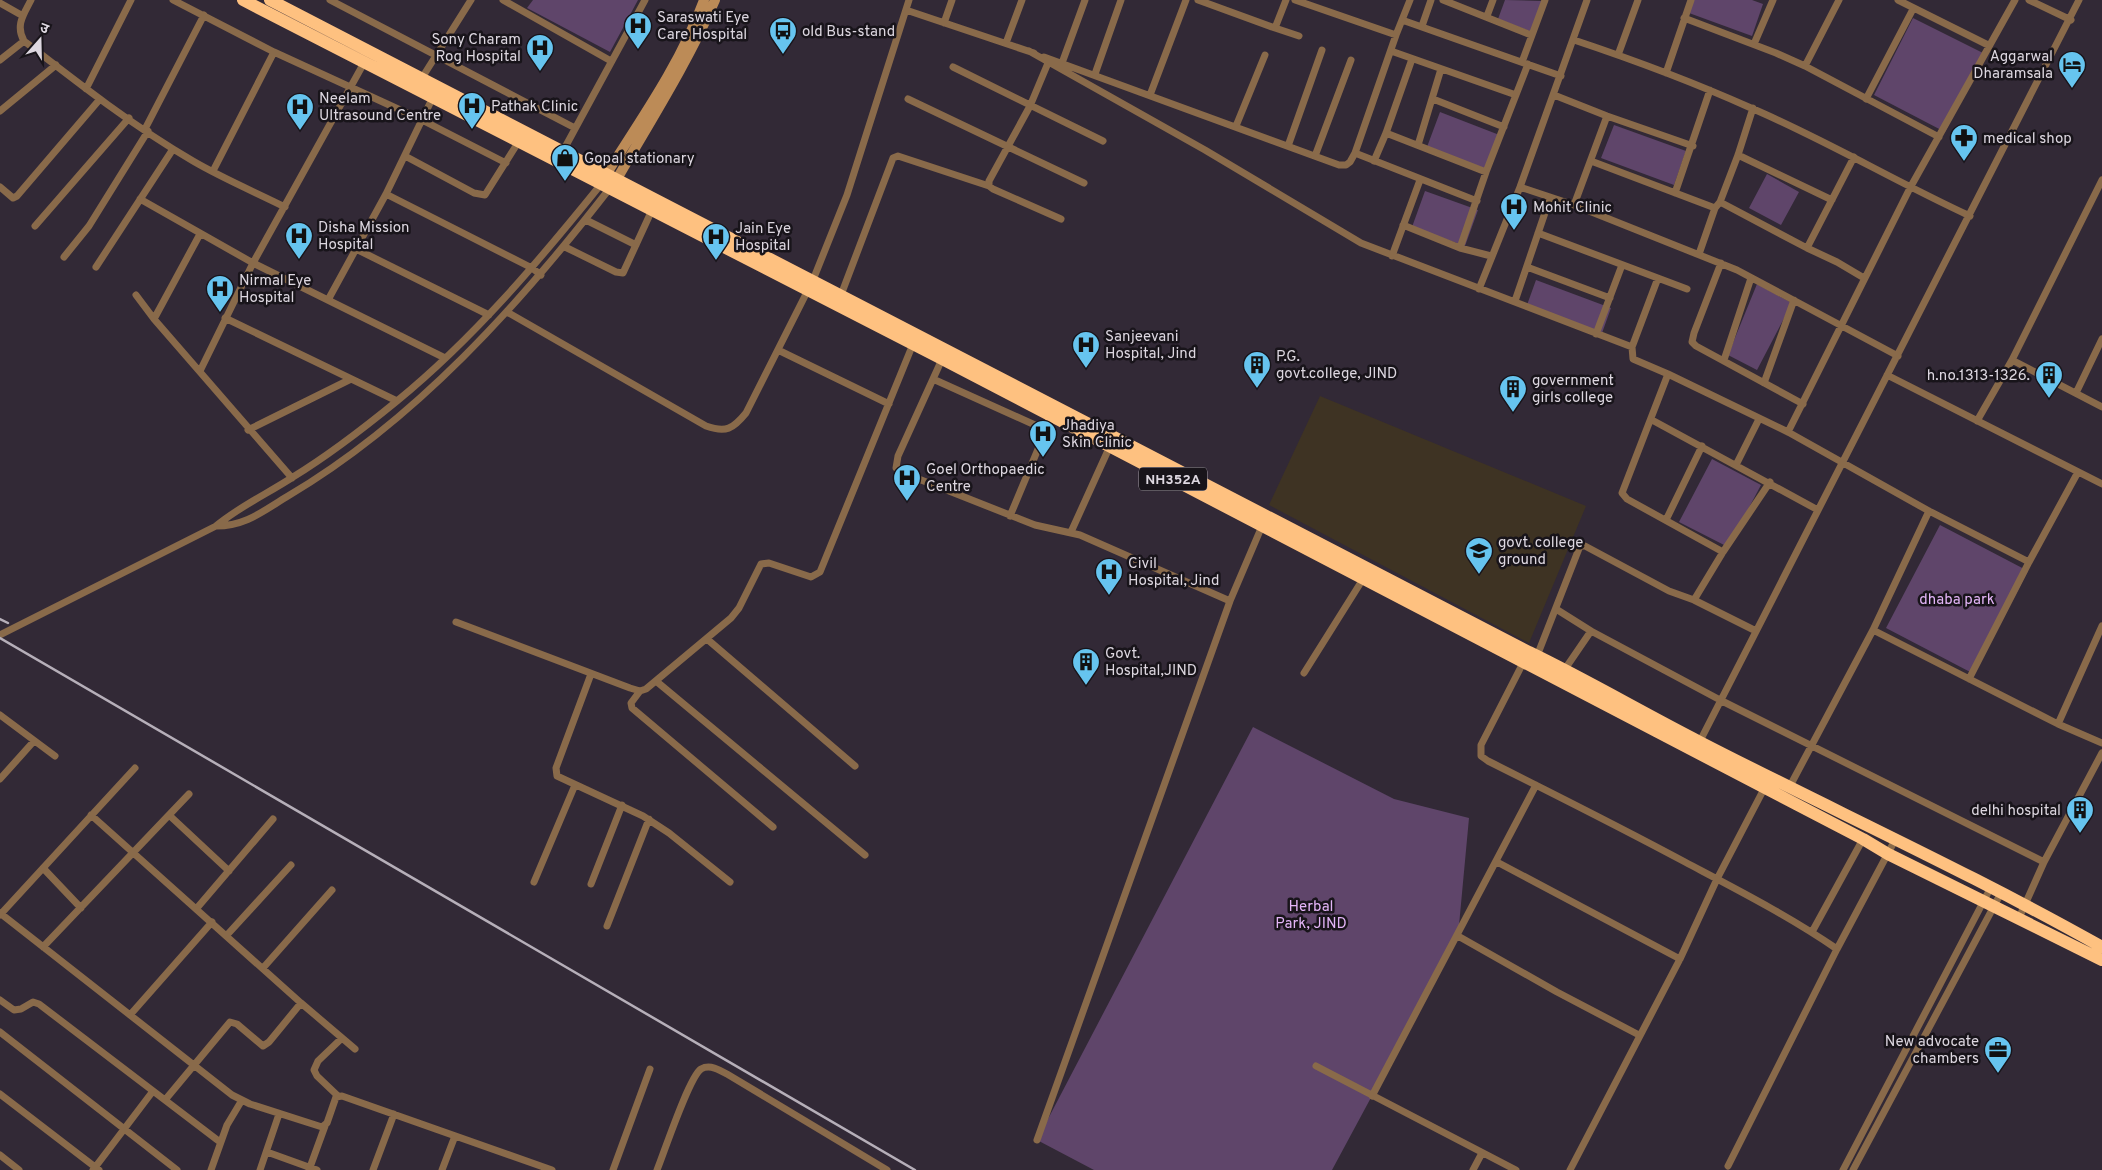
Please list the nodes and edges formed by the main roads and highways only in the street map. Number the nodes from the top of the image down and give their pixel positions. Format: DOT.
graph roads {
  1 [pos="244,0"];
  2 [pos="270,0"];
  3 [pos="419,83"];
  4 [pos="609,181"];
  5 [pos="811,285"];
  6 [pos="945,354"];
  7 [pos="1530,657"];
  8 [pos="1696,747"];
  9 [pos="1768,782"];
  10 [pos="2102,946"];
  11 [pos="2102,960"];
  1 -- 3 [label="highway, NH352A"];
  2 -- 3 [label="highway, NH352A"];
  3 -- 4 [label="highway, NH352A"];
  3 -- 4 [label="highway, NH352A"];
  4 -- 5 [label="highway, NH352A"];
  4 -- 5 [label="highway, NH352A"];
  5 -- 6 [label="highway, NH352A"];
  5 -- 6 [label="highway, NH352A"];
  6 -- 7 [label="highway, NH352A"];
  6 -- 7 [label="highway, NH352A"];
  7 -- 8 [label="highway, NH352A"];
  7 -- 8 [label="highway, NH352A"];
  8 -- 9 [label="highway, NH352A"];
  9 -- 10 [label="highway, NH352A"];
  9 -- 11 [label="highway, NH352A"];
}
